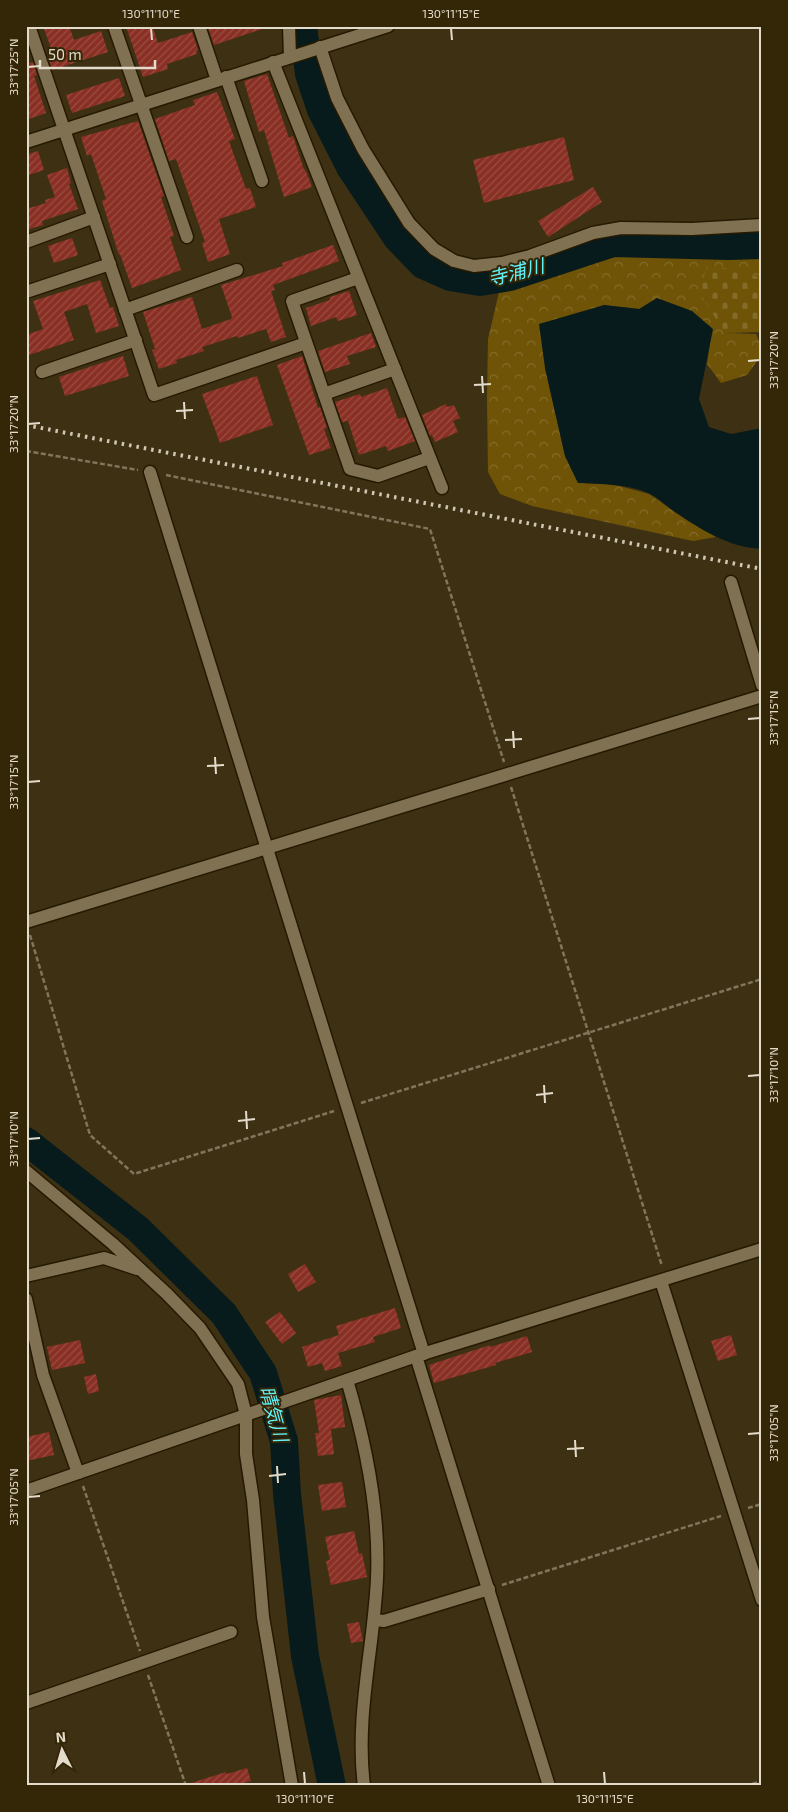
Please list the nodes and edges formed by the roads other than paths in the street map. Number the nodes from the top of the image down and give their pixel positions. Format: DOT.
graph roads {
  1 [pos="29,26"];
  2 [pos="114,26"];
  3 [pos="199,26"];
  4 [pos="289,26"];
  5 [pos="388,26"];
  6 [pos="320,47"];
  7 [pos="290,57"];
  8 [pos="273,62"];
  9 [pos="221,79"];
  10 [pos="141,105"];
  11 [pos="65,130"];
  12 [pos="26,142"];
  13 [pos="262,181"];
  14 [pos="94,217"];
  15 [pos="762,225"];
  16 [pos="187,237"];
  17 [pos="26,242"];
  18 [pos="110,264"];
  19 [pos="237,270"];
  20 [pos="358,278"];
  21 [pos="26,292"];
  22 [pos="125,310"];
  23 [pos="136,340"];
  24 [pos="306,343"];
  25 [pos="394,369"];
  26 [pos="42,372"];
  27 [pos="324,394"];
  28 [pos="430,458"];
  29 [pos="150,472"];
  30 [pos="442,488"];
  31 [pos="731,582"];
  32 [pos="762,685"];
  33 [pos="762,696"];
  34 [pos="267,848"];
  35 [pos="28,927"];
  36 [pos="26,1171"];
  37 [pos="762,1249"];
  38 [pos="142,1271"];
  39 [pos="26,1276"];
  40 [pos="660,1281"];
  41 [pos="26,1299"];
  42 [pos="420,1355"];
  43 [pos="347,1380"];
  44 [pos="246,1415"];
  45 [pos="78,1473"];
  46 [pos="26,1491"];
  47 [pos="489,1589"];
  48 [pos="762,1600"];
  49 [pos="374,1620"];
  50 [pos="231,1632"];
  51 [pos="26,1703"];
  52 [pos="292,1786"];
  53 [pos="364,1786"];
  54 [pos="549,1786"];
  1 -- 11 [label="street"];
  2 -- 10 [label="street"];
  3 -- 9 [label="street"];
  4 -- 7 [label="street"];
  5 -- 6 [label="street"];
  6 -- 7 [label="street"];
  6 -- 15 [label="street"];
  7 -- 8 [label="street"];
  8 -- 9 [label="street"];
  8 -- 20 [label="street"];
  9 -- 10 [label="street"];
  9 -- 13 [label="street"];
  10 -- 11 [label="street"];
  10 -- 16 [label="street"];
  11 -- 12 [label="street"];
  11 -- 14 [label="street"];
  14 -- 17 [label="street"];
  14 -- 18 [label="street"];
  18 -- 21 [label="street"];
  18 -- 22 [label="street"];
  19 -- 22 [label="street"];
  20 -- 24 [label="street"];
  20 -- 25 [label="street"];
  22 -- 23 [label="street"];
  23 -- 24 [label="street"];
  23 -- 26 [label="street"];
  24 -- 27 [label="street"];
  25 -- 27 [label="street"];
  25 -- 28 [label="street"];
  27 -- 28 [label="street"];
  28 -- 30 [label="street"];
  29 -- 34 [label="street"];
  31 -- 32 [label="street"];
  33 -- 34 [label="street"];
  34 -- 35 [label="street"];
  34 -- 42 [label="street"];
  36 -- 38 [label="street"];
  37 -- 40 [label="street"];
  38 -- 39 [label="street"];
  38 -- 44 [label="street"];
  40 -- 42 [label="street"];
  40 -- 48 [label="street"];
  41 -- 45 [label="street"];
  42 -- 43 [label="street"];
  42 -- 47 [label="street"];
  43 -- 44 [label="street"];
  43 -- 49 [label="street"];
  44 -- 45 [label="street"];
  44 -- 52 [label="street"];
  45 -- 46 [label="street"];
  47 -- 49 [label="street"];
  47 -- 54 [label="street"];
  49 -- 53 [label="street"];
  50 -- 51 [label="street"];
}
